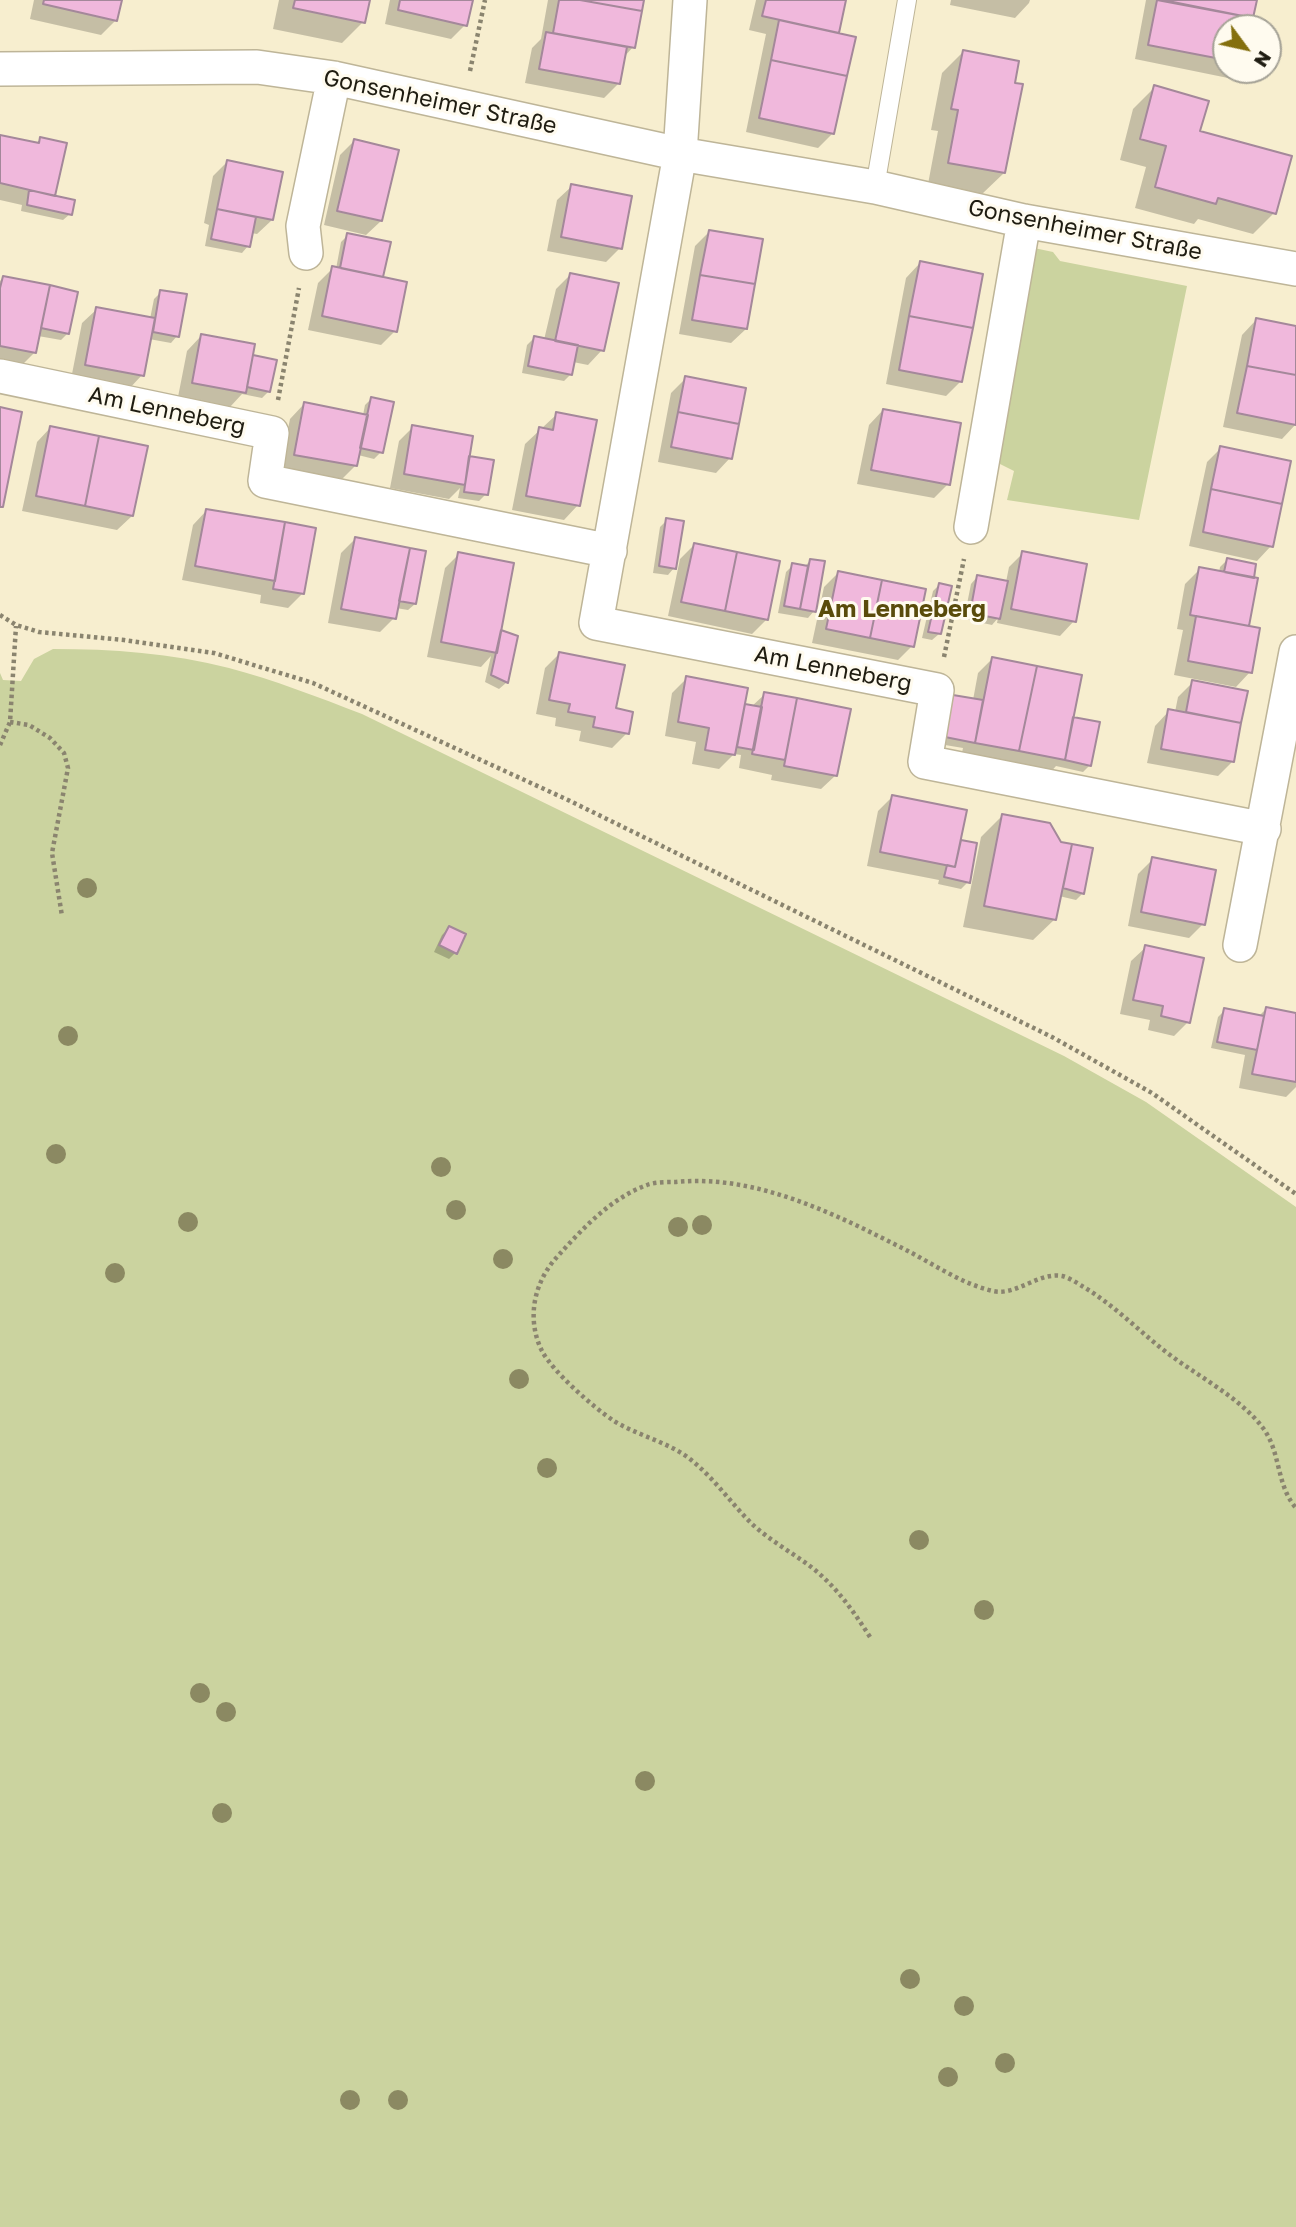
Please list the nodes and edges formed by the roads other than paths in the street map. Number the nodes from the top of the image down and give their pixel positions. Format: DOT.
graph roads {
  1 [pos="690,0"];
  2 [pos="907,0"];
  3 [pos="0,69"];
  4 [pos="334,78"];
  5 [pos="680,154"];
  6 [pos="875,187"];
  7 [pos="1024,221"];
  8 [pos="306,253"];
  9 [pos="1296,269"];
  10 [pos="0,376"];
  11 [pos="971,527"];
  12 [pos="610,551"];
  13 [pos="1296,652"];
  14 [pos="1264,829"];
  15 [pos="1240,945"];
  1 -- 5 [label="street, Am Lenneberg"];
  2 -- 6 [label="lane"];
  3 -- 4 [label="street, Gonsenheimer Straße"];
  4 -- 5 [label="street, Gonsenheimer Straße"];
  4 -- 8 [label="street"];
  5 -- 6 [label="street, Gonsenheimer Straße"];
  5 -- 12 [label="street, Am Lenneberg"];
  6 -- 7 [label="street, Gonsenheimer Straße"];
  7 -- 9 [label="street, Gonsenheimer Straße"];
  7 -- 11 [label="street"];
  10 -- 12 [label="street, Am Lenneberg"];
  12 -- 14 [label="street, Am Lenneberg"];
  13 -- 14 [label="street"];
  14 -- 15 [label="street"];
}
